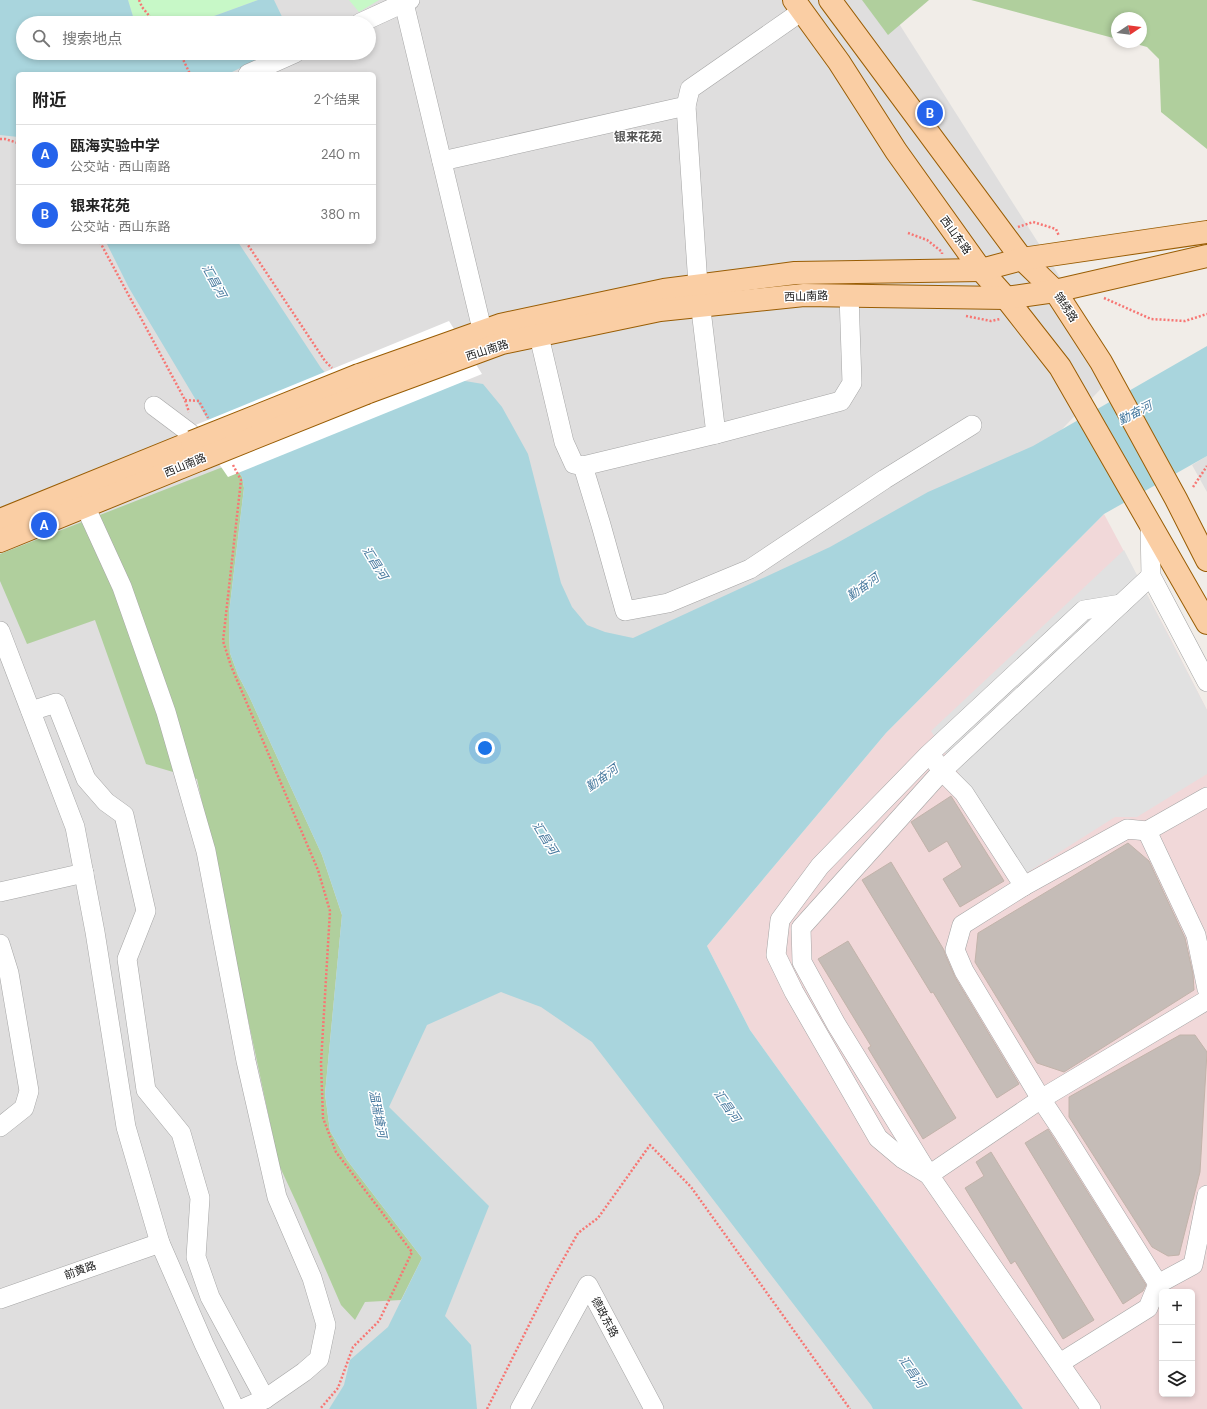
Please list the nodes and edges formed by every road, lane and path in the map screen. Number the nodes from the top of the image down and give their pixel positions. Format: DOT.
graph roads {
  1 [pos="139,0"];
  2 [pos="830,0"];
  3 [pos="407,1"];
  4 [pos="798,6"];
  5 [pos="149,16"];
  6 [pos="375,16"];
  7 [pos="183,60"];
  8 [pos="279,60"];
  9 [pos="189,72"];
  10 [pos="252,72"];
  11 [pos="686,106"];
  12 [pos="0,139"];
  13 [pos="16,142"];
  14 [pos="442,162"];
  15 [pos="1207,232"];
  16 [pos="908,233"];
  17 [pos="101,244"];
  18 [pos="247,244"];
  19 [pos="942,252"];
  20 [pos="1207,256"];
  21 [pos="1022,258"];
  22 [pos="981,270"];
  23 [pos="1056,291"];
  24 [pos="848,295"];
  25 [pos="699,296"];
  26 [pos="1006,298"];
  27 [pos="539,336"];
  28 [pos="485,340"];
  29 [pos="337,372"];
  30 [pos="185,400"];
  31 [pos="154,406"];
  32 [pos="209,421"];
  33 [pos="972,425"];
  34 [pos="716,434"];
  35 [pos="194,445"];
  36 [pos="230,460"];
  37 [pos="583,466"];
  38 [pos="1207,466"];
  39 [pos="1184,493"];
  40 [pos="86,506"];
  41 [pos="0,520"];
  42 [pos="1150,524"];
  43 [pos="1207,540"];
  44 [pos="0,541"];
  45 [pos="1207,560"];
  46 [pos="1151,576"];
  47 [pos="1121,604"];
  48 [pos="1207,623"];
  49 [pos="0,631"];
  50 [pos="1207,682"];
  51 [pos="31,711"];
  52 [pos="929,754"];
  53 [pos="942,771"];
  54 [pos="1207,797"];
  55 [pos="1147,831"];
  56 [pos="84,873"];
  57 [pos="1024,886"];
  58 [pos="0,892"];
  59 [pos="0,944"];
  60 [pos="1207,989"];
  61 [pos="1207,1000"];
  62 [pos="1040,1099"];
  63 [pos="0,1127"];
  64 [pos="929,1174"];
  65 [pos="1207,1195"];
  66 [pos="160,1243"];
  67 [pos="1200,1267"];
  68 [pos="1158,1284"];
  69 [pos="0,1299"];
  70 [pos="1060,1363"];
  71 [pos="265,1399"];
  72 [pos="235,1409"];
  73 [pos="242,1409"];
  74 [pos="320,1409"];
  75 [pos="487,1409"];
  76 [pos="520,1409"];
  77 [pos="654,1409"];
  78 [pos="850,1409"];
  79 [pos="1091,1409"];
  1 -- 5 [label="path"];
  2 -- 21 [label="main road"];
  3 -- 6 [label="street"];
  3 -- 14 [label="street"];
  4 -- 11 [label="street"];
  4 -- 22 [label="main road, 西山东路"];
  7 -- 9 [label="path"];
  8 -- 10 [label="street"];
  11 -- 14 [label="street"];
  11 -- 25 [label="street"];
  12 -- 13 [label="path"];
  14 -- 28 [label="street"];
  15 -- 21 [label="main road"];
  16 -- 19 [label="path"];
  17 -- 30 [label="path"];
  18 -- 29 [label="path"];
  20 -- 23 [label="main road"];
  21 -- 22 [label="main road, 西山南路"];
  21 -- 23 [label="main road, 锦绣路"];
  22 -- 25 [label="main road, 西山南路"];
  22 -- 26 [label="main road, 西山东路"];
  23 -- 26 [label="main road"];
  23 -- 39 [label="main road, 锦绣路"];
  24 -- 25 [label="main road, 西山南路"];
  24 -- 26 [label="main road, 西山南路"];
  24 -- 34 [label="street"];
  25 -- 27 [label="main road, 西山南路"];
  25 -- 28 [label="main road, 西山南路"];
  25 -- 34 [label="street"];
  26 -- 42 [label="main road"];
  27 -- 28 [label="main road, 西山南路"];
  27 -- 37 [label="street"];
  28 -- 35 [label="main road, 西山南路, bridge"];
  30 -- 32 [label="path"];
  30 -- 35 [label="path"];
  31 -- 35 [label="street"];
  33 -- 37 [label="street"];
  34 -- 37 [label="street"];
  35 -- 40 [label="main road, 西山南路"];
  35 -- 41 [label="main road, 西山南路"];
  36 -- 74 [label="path"];
  38 -- 39 [label="path"];
  39 -- 43 [label="street"];
  39 -- 45 [label="main road"];
  40 -- 44 [label="main road, 西山南路"];
  40 -- 71 [label="street"];
  42 -- 46 [label="street"];
  42 -- 48 [label="main road"];
  46 -- 47 [label="street"];
  46 -- 50 [label="street"];
  47 -- 52 [label="street"];
  47 -- 53 [label="street"];
  49 -- 51 [label="street"];
  51 -- 56 [label="street"];
  51 -- 71 [label="street"];
  52 -- 53 [label="street"];
  52 -- 64 [label="street"];
  53 -- 57 [label="street"];
  53 -- 64 [label="street"];
  54 -- 55 [label="street"];
  55 -- 57 [label="street"];
  55 -- 60 [label="street"];
  56 -- 58 [label="street"];
  56 -- 66 [label="street"];
  57 -- 62 [label="street"];
  59 -- 63 [label="street"];
  61 -- 62 [label="street"];
  62 -- 64 [label="street"];
  62 -- 68 [label="street"];
  64 -- 70 [label="street"];
  65 -- 67 [label="street"];
  66 -- 69 [label="street, 前黄路"];
  66 -- 72 [label="street"];
  67 -- 68 [label="street"];
  68 -- 70 [label="street"];
  70 -- 79 [label="street"];
  71 -- 73 [label="street"];
  75 -- 78 [label="path"];
  76 -- 77 [label="street, 德政东路"];
}
